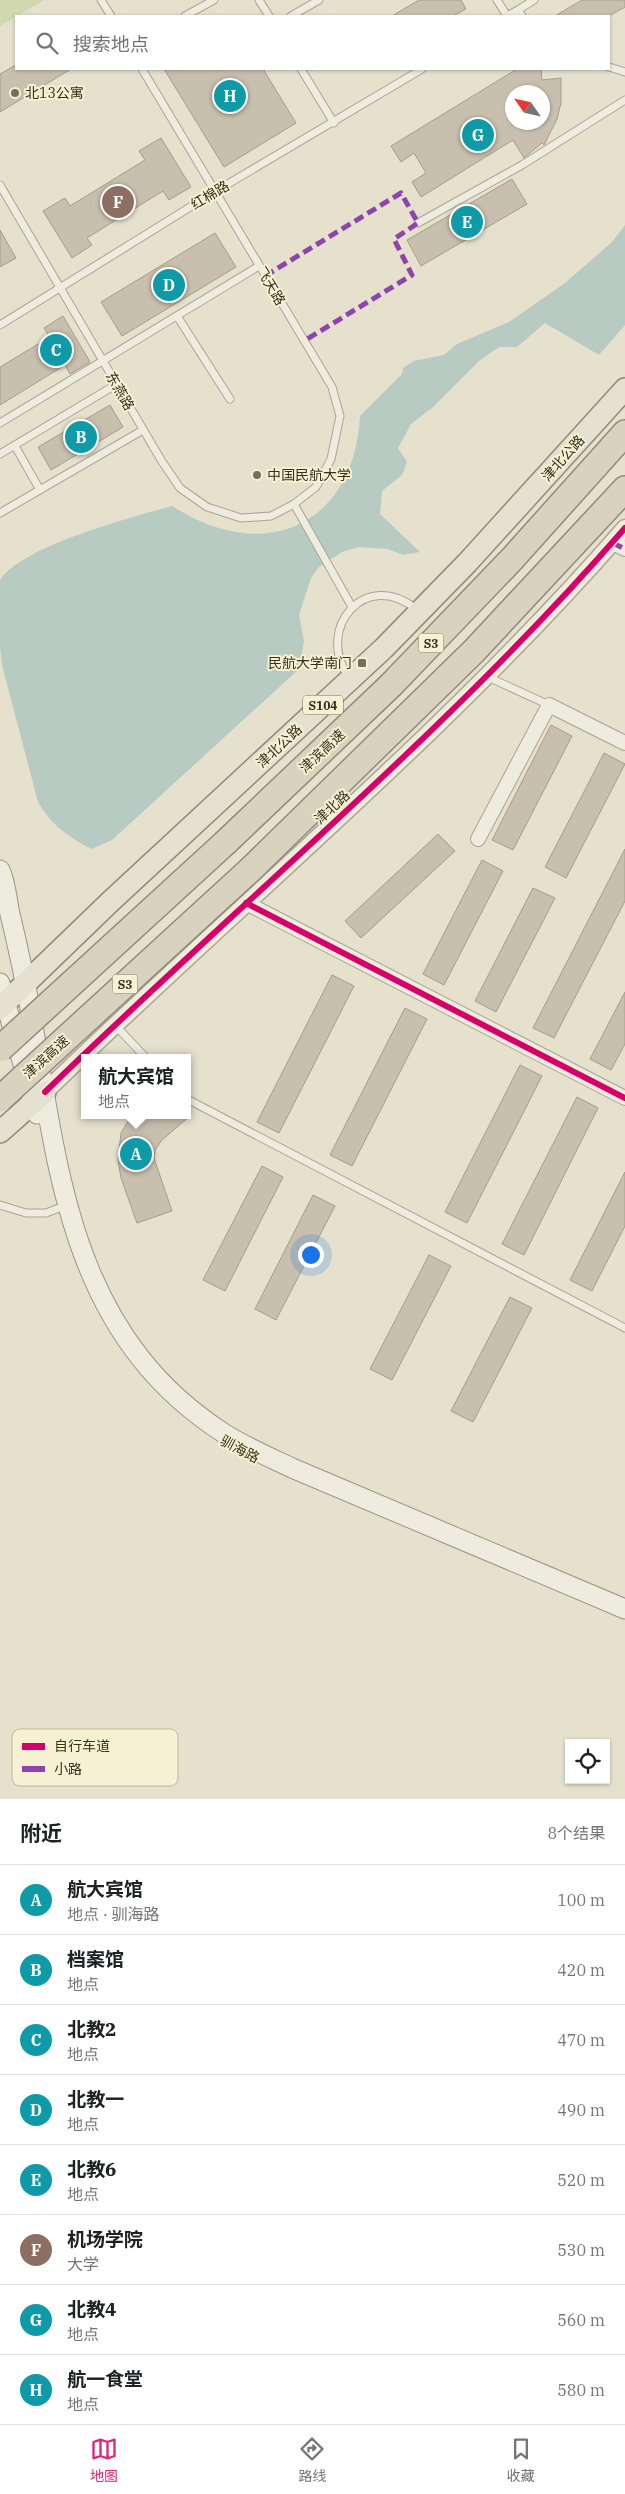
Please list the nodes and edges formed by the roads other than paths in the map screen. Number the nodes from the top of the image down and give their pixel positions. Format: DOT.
graph roads {
  1 [pos="101,0"];
  2 [pos="214,0"];
  3 [pos="259,0"];
  4 [pos="319,0"];
  5 [pos="498,0"];
  6 [pos="534,0"];
  7 [pos="520,13"];
  8 [pos="110,15"];
  9 [pos="187,15"];
  10 [pos="268,15"];
  11 [pos="293,15"];
  12 [pos="506,15"];
  13 [pos="610,67"];
  14 [pos="143,70"];
  15 [pos="302,70"];
  16 [pos="420,70"];
  17 [pos="625,72"];
  18 [pos="625,100"];
  19 [pos="334,123"];
  20 [pos="0,185"];
  21 [pos="216,191"];
  22 [pos="418,223"];
  23 [pos="259,266"];
  24 [pos="60,287"];
  25 [pos="177,316"];
  26 [pos="0,325"];
  27 [pos="103,361"];
  28 [pos="116,384"];
  29 [pos="625,389"];
  30 [pos="230,399"];
  31 [pos="625,401"];
  32 [pos="0,423"];
  33 [pos="143,430"];
  34 [pos="625,433"];
  35 [pos="15,446"];
  36 [pos="0,454"];
  37 [pos="625,489"];
  38 [pos="40,490"];
  39 [pos="294,504"];
  40 [pos="0,513"];
  41 [pos="625,528"];
  42 [pos="619,546"];
  43 [pos="352,607"];
  44 [pos="419,612"];
  45 [pos="488,677"];
  46 [pos="351,680"];
  47 [pos="549,704"];
  48 [pos="625,743"];
  49 [pos="478,839"];
  50 [pos="0,870"];
  51 [pos="246,902"];
  52 [pos="0,983"];
  53 [pos="26,986"];
  54 [pos="2,1006"];
  55 [pos="115,1025"];
  56 [pos="0,1049"];
  57 [pos="84,1054"];
  58 [pos="142,1054"];
  59 [pos="81,1057"];
  60 [pos="39,1097"];
  61 [pos="625,1098"];
  62 [pos="0,1099"];
  63 [pos="191,1101"];
  64 [pos="0,1132"];
  65 [pos="0,1205"];
  66 [pos="64,1206"];
  67 [pos="625,1328"];
  68 [pos="625,1608"];
  69 [pos="625,1615"];
  1 -- 8 [label="lane"];
  2 -- 9 [label="lane"];
  3 -- 10 [label="lane"];
  4 -- 11 [label="lane"];
  5 -- 12 [label="lane"];
  6 -- 7 [label="lane"];
  13 -- 17 [label="lane"];
  14 -- 21 [label="lane, 飞天路"];
  15 -- 19 [label="lane"];
  16 -- 19 [label="lane, 红棉路"];
  18 -- 22 [label="lane"];
  19 -- 21 [label="lane, 红棉路"];
  20 -- 24 [label="lane, 东燕路"];
  21 -- 23 [label="lane, 飞天路"];
  21 -- 24 [label="lane, 红棉路"];
  23 -- 25 [label="lane"];
  23 -- 39 [label="lane, 飞天路"];
  24 -- 26 [label="lane, 红棉路"];
  24 -- 27 [label="lane, 东燕路"];
  25 -- 27 [label="lane"];
  25 -- 30 [label="lane"];
  27 -- 28 [label="lane, 东燕路"];
  27 -- 32 [label="lane"];
  28 -- 33 [label="lane, 东燕路"];
  28 -- 35 [label="lane"];
  29 -- 44 [label="main road, 津北公路 / S104"];
  31 -- 53 [label="main road, 津北公路 / S104"];
  33 -- 38 [label="lane"];
  33 -- 39 [label="lane, 东燕路"];
  34 -- 56 [label="highway, 津滨高速 / S3, bridge"];
  35 -- 36 [label="lane"];
  35 -- 38 [label="lane"];
  37 -- 62 [label="highway, 津滨高速 / S3, bridge"];
  38 -- 40 [label="lane"];
  39 -- 43 [label="lane"];
  41 -- 42 [label="street, 津北路"];
  42 -- 45 [label="street, 津北路"];
  43 -- 44 [label="lane"];
  43 -- 46 [label="lane"];
  44 -- 46 [label="main road, 津北公路 / S104"];
  45 -- 47 [label="lane"];
  45 -- 51 [label="street, 津北路"];
  46 -- 53 [label="main road, 津北公路 / S104"];
  47 -- 48 [label="street"];
  47 -- 49 [label="street"];
  50 -- 53 [label="main road"];
  51 -- 55 [label="street, 津北路"];
  51 -- 61 [label="street"];
  52 -- 54 [label="main road"];
  53 -- 54 [label="main road, 津北公路 / S104"];
  53 -- 60 [label="main road"];
  54 -- 60 [label="main road"];
  55 -- 57 [label="street, 津北路"];
  55 -- 58 [label="lane"];
  59 -- 60 [label="street, 津北路"];
  60 -- 64 [label="main road"];
  60 -- 66 [label="main road, 驯海路"];
  63 -- 67 [label="lane"];
  65 -- 66 [label="lane"];
  66 -- 68 [label="main road, 驯海路"];
  66 -- 69 [label="main road, 驯海路"];
}
